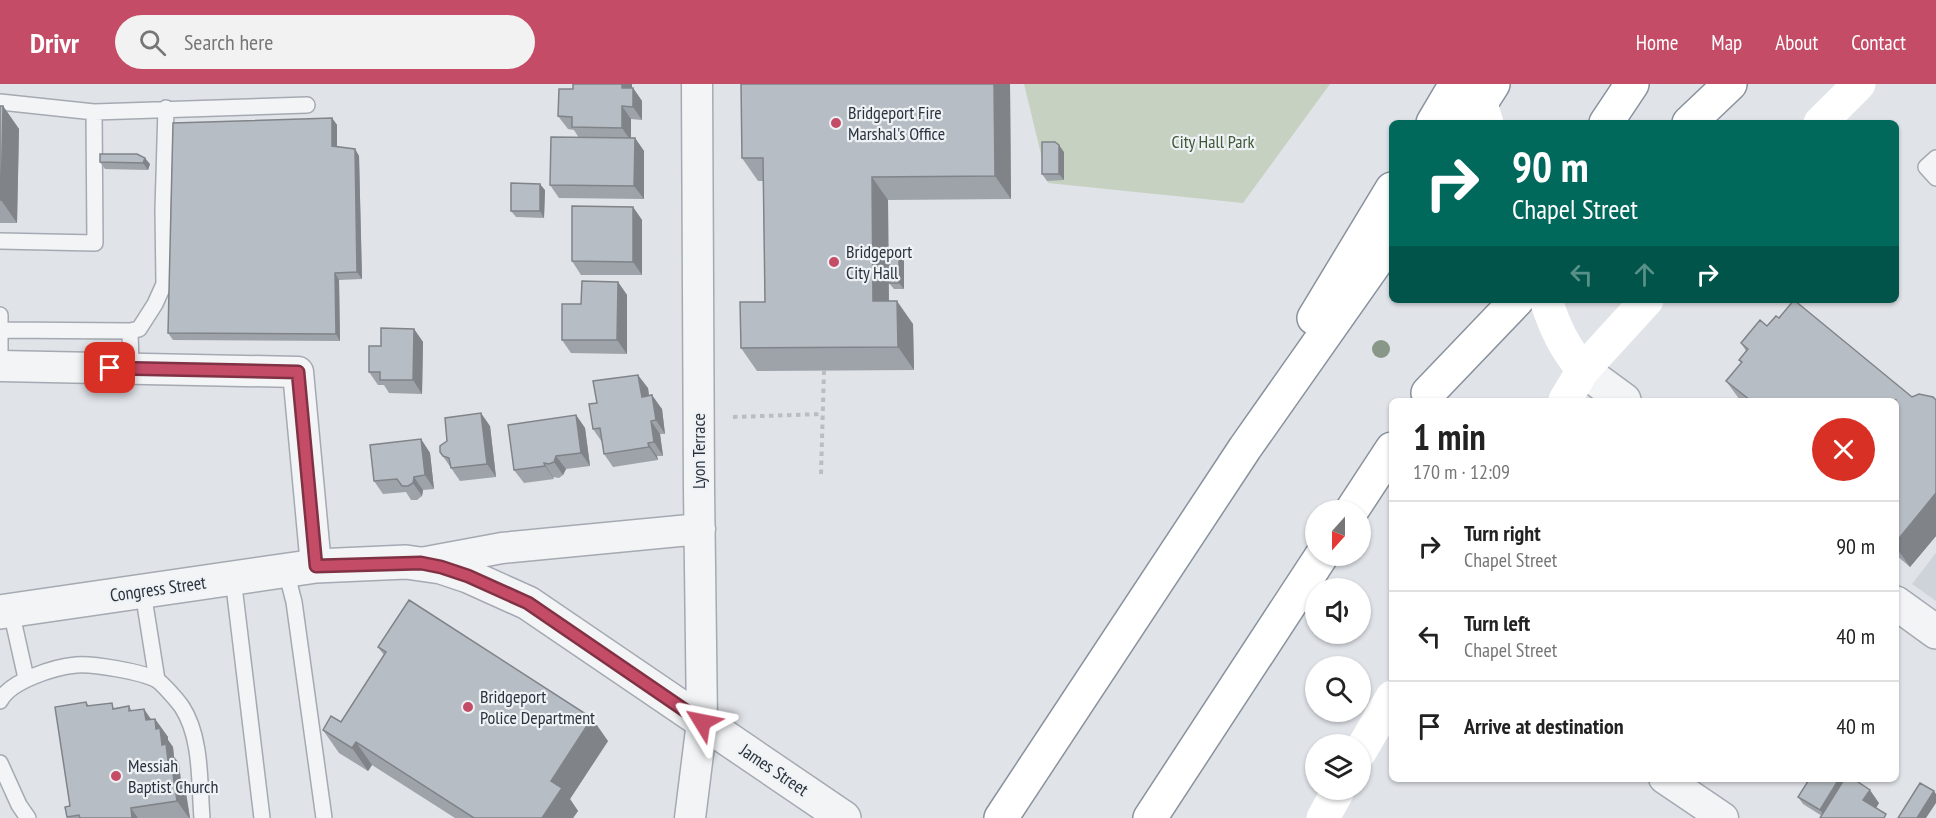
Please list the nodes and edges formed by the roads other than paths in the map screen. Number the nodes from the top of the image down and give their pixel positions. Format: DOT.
graph roads {
  1 [pos="697,84"];
  2 [pos="1456,84"];
  3 [pos="1474,84"];
  4 [pos="1494,84"];
  5 [pos="1632,84"];
  6 [pos="1730,84"];
  7 [pos="1859,84"];
  8 [pos="0,102"];
  9 [pos="307,105"];
  10 [pos="166,108"];
  11 [pos="94,112"];
  12 [pos="1435,120"];
  13 [pos="1470,120"];
  14 [pos="1486,120"];
  15 [pos="1608,120"];
  16 [pos="1692,120"];
  17 [pos="1823,120"];
  18 [pos="1936,158"];
  19 [pos="1936,178"];
  20 [pos="1389,194"];
  21 [pos="0,241"];
  22 [pos="1389,242"];
  23 [pos="1488,303"];
  24 [pos="1514,303"];
  25 [pos="1644,303"];
  26 [pos="1550,314"];
  27 [pos="1,323"];
  28 [pos="130,331"];
  29 [pos="0,366"];
  30 [pos="131,368"];
  31 [pos="1583,370"];
  32 [pos="1426,397"];
  33 [pos="1566,398"];
  34 [pos="1621,398"];
  35 [pos="1245,448"];
  36 [pos="1389,454"];
  37 [pos="1359,500"];
  38 [pos="700,528"];
  39 [pos="421,563"];
  40 [pos="1315,566"];
  41 [pos="301,569"];
  42 [pos="233,578"];
  43 [pos="143,591"];
  44 [pos="1899,604"];
  45 [pos="6,612"];
  46 [pos="1932,621"];
  47 [pos="26,678"];
  48 [pos="157,680"];
  49 [pos="0,701"];
  50 [pos="1389,702"];
  51 [pos="702,722"];
  52 [pos="1370,734"];
  53 [pos="0,763"];
  54 [pos="1670,782"];
  55 [pos="1333,800"];
  56 [pos="28,818"];
  57 [pos="202,818"];
  58 [pos="262,818"];
  59 [pos="324,818"];
  60 [pos="690,818"];
  61 [pos="844,818"];
  62 [pos="1001,818"];
  63 [pos="1150,818"];
  64 [pos="1323,818"];
  65 [pos="1723,818"];
  1 -- 38 [label="street, Lyon Terrace"];
  2 -- 12 [label="main road"];
  3 -- 14 [label="main road, bridge"];
  4 -- 13 [label="main road"];
  5 -- 15 [label="main road"];
  6 -- 16 [label="main road"];
  7 -- 17 [label="main road"];
  8 -- 11 [label="lane"];
  9 -- 10 [label="lane"];
  10 -- 11 [label="lane"];
  10 -- 28 [label="lane"];
  11 -- 21 [label="lane"];
  18 -- 19 [label="lane"];
  20 -- 35 [label="main road"];
  22 -- 35 [label="main road"];
  23 -- 32 [label="main road"];
  24 -- 32 [label="main road"];
  25 -- 31 [label="main road"];
  26 -- 31 [label="main road"];
  27 -- 28 [label="lane"];
  27 -- 29 [label="lane"];
  28 -- 30 [label="lane"];
  29 -- 30 [label="street"];
  30 -- 41 [label="street"];
  31 -- 33 [label="main road"];
  31 -- 34 [label="street"];
  35 -- 62 [label="main road"];
  36 -- 37 [label="main road"];
  38 -- 39 [label="street"];
  38 -- 51 [label="street, Lyon Terrace"];
  39 -- 41 [label="street, James Street"];
  39 -- 51 [label="street, James Street"];
  40 -- 63 [label="main road"];
  41 -- 42 [label="street, Congress Street"];
  41 -- 59 [label="lane"];
  42 -- 43 [label="street, Congress Street"];
  42 -- 58 [label="lane"];
  43 -- 45 [label="street, Congress Street"];
  43 -- 48 [label="lane"];
  44 -- 46 [label="street"];
  45 -- 47 [label="lane"];
  47 -- 48 [label="lane"];
  47 -- 49 [label="lane"];
  48 -- 57 [label="lane"];
  50 -- 52 [label="main road"];
  51 -- 60 [label="street, Lyon Terrace"];
  51 -- 61 [label="street, James Street"];
  53 -- 56 [label="lane"];
  54 -- 65 [label="street"];
  55 -- 64 [label="main road"];
}
